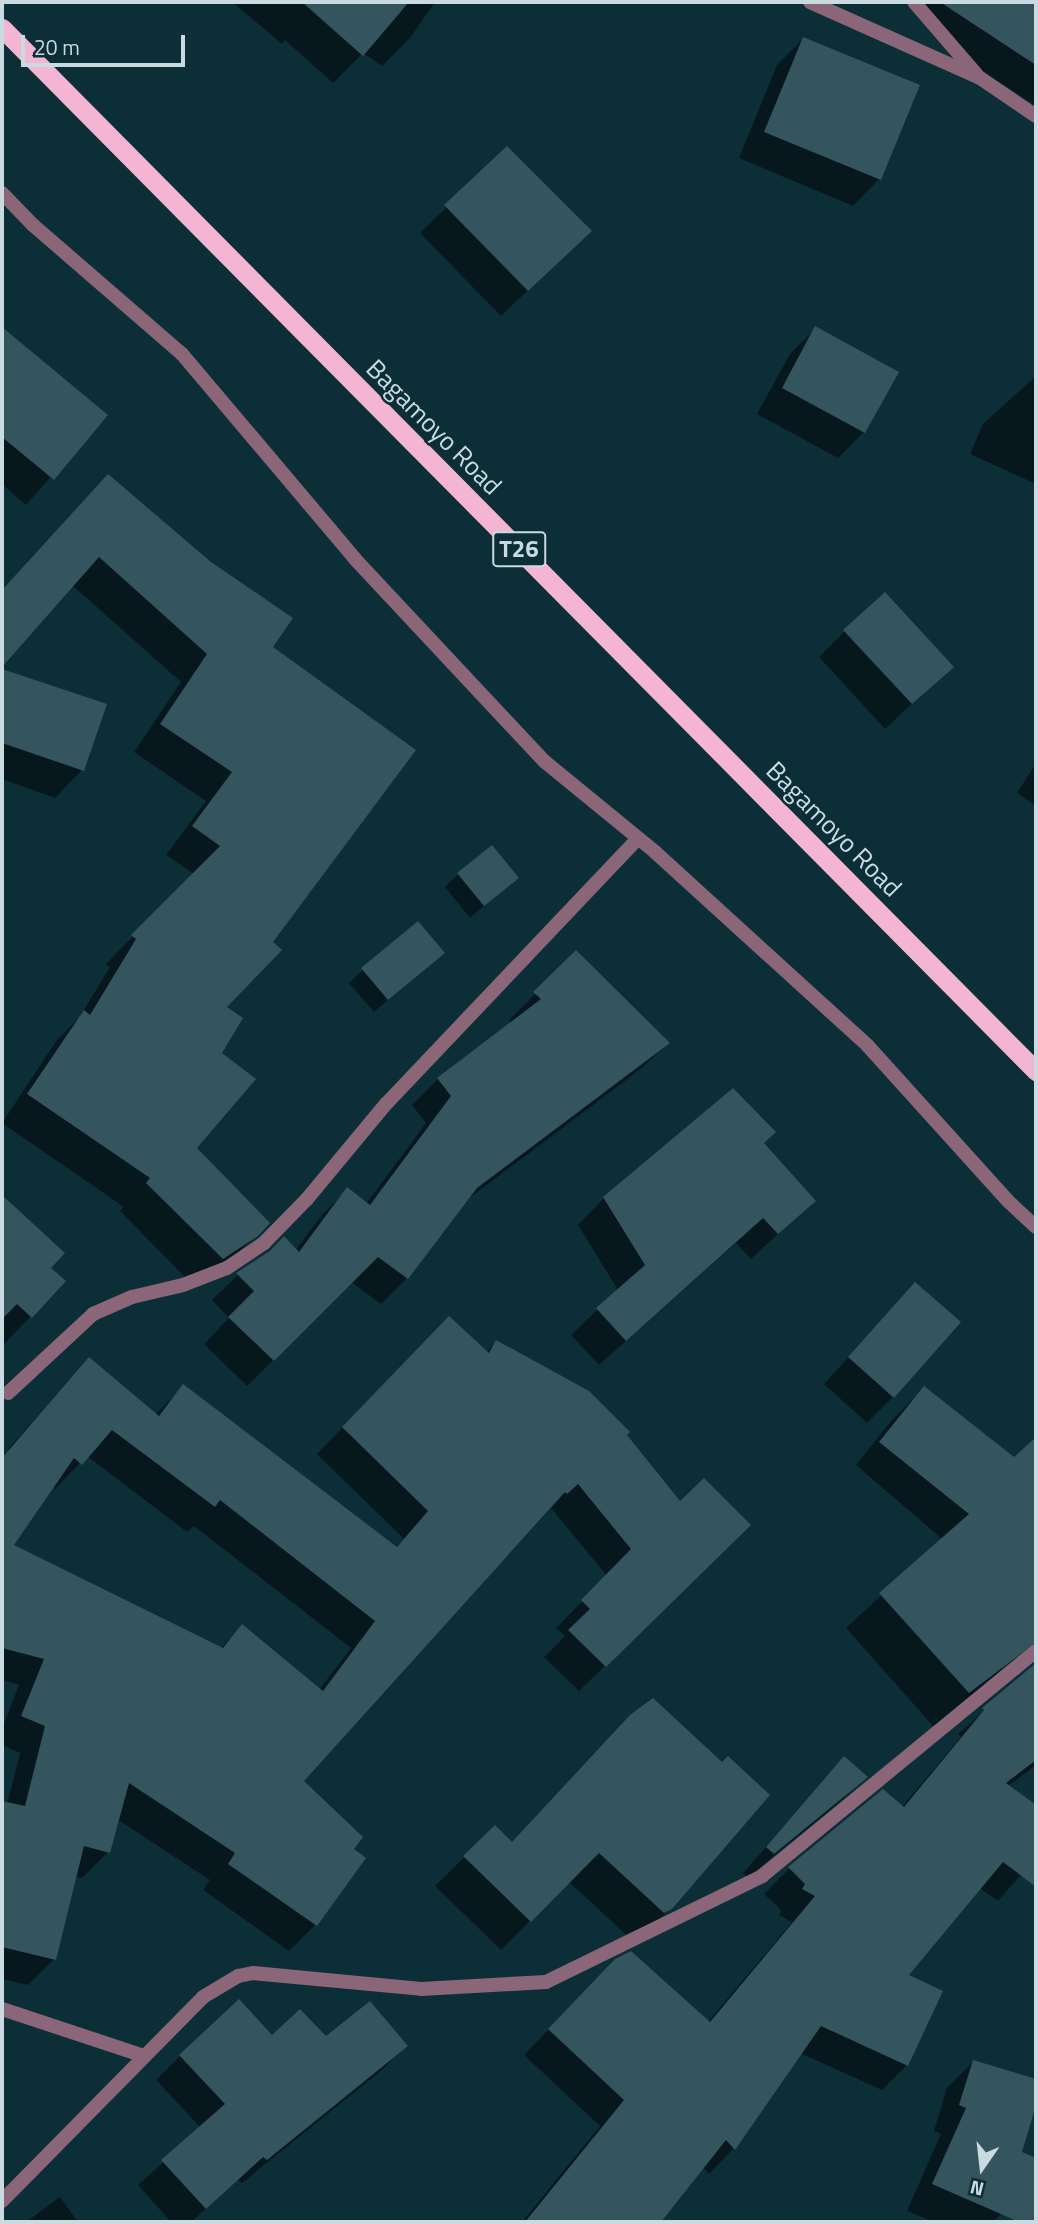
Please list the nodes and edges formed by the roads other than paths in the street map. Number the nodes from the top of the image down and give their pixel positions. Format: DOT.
graph roads {
  1 [pos="810,2"];
  2 [pos="914,2"];
  3 [pos="2,28"];
  4 [pos="980,78"];
  5 [pos="1036,116"];
  6 [pos="2,193"];
  7 [pos="638,838"];
  8 [pos="1036,1071"];
  9 [pos="1036,1227"];
  10 [pos="8,1394"];
  11 [pos="1036,1651"];
  12 [pos="2,2009"];
  13 [pos="144,2056"];
  14 [pos="2,2201"];
  1 -- 4 [label="street"];
  2 -- 4 [label="street"];
  3 -- 8 [label="highway, Bagamoyo Road / T26"];
  4 -- 5 [label="street"];
  6 -- 7 [label="street"];
  7 -- 9 [label="street"];
  7 -- 10 [label="street"];
  11 -- 13 [label="street"];
  12 -- 13 [label="street"];
  13 -- 14 [label="street"];
}
